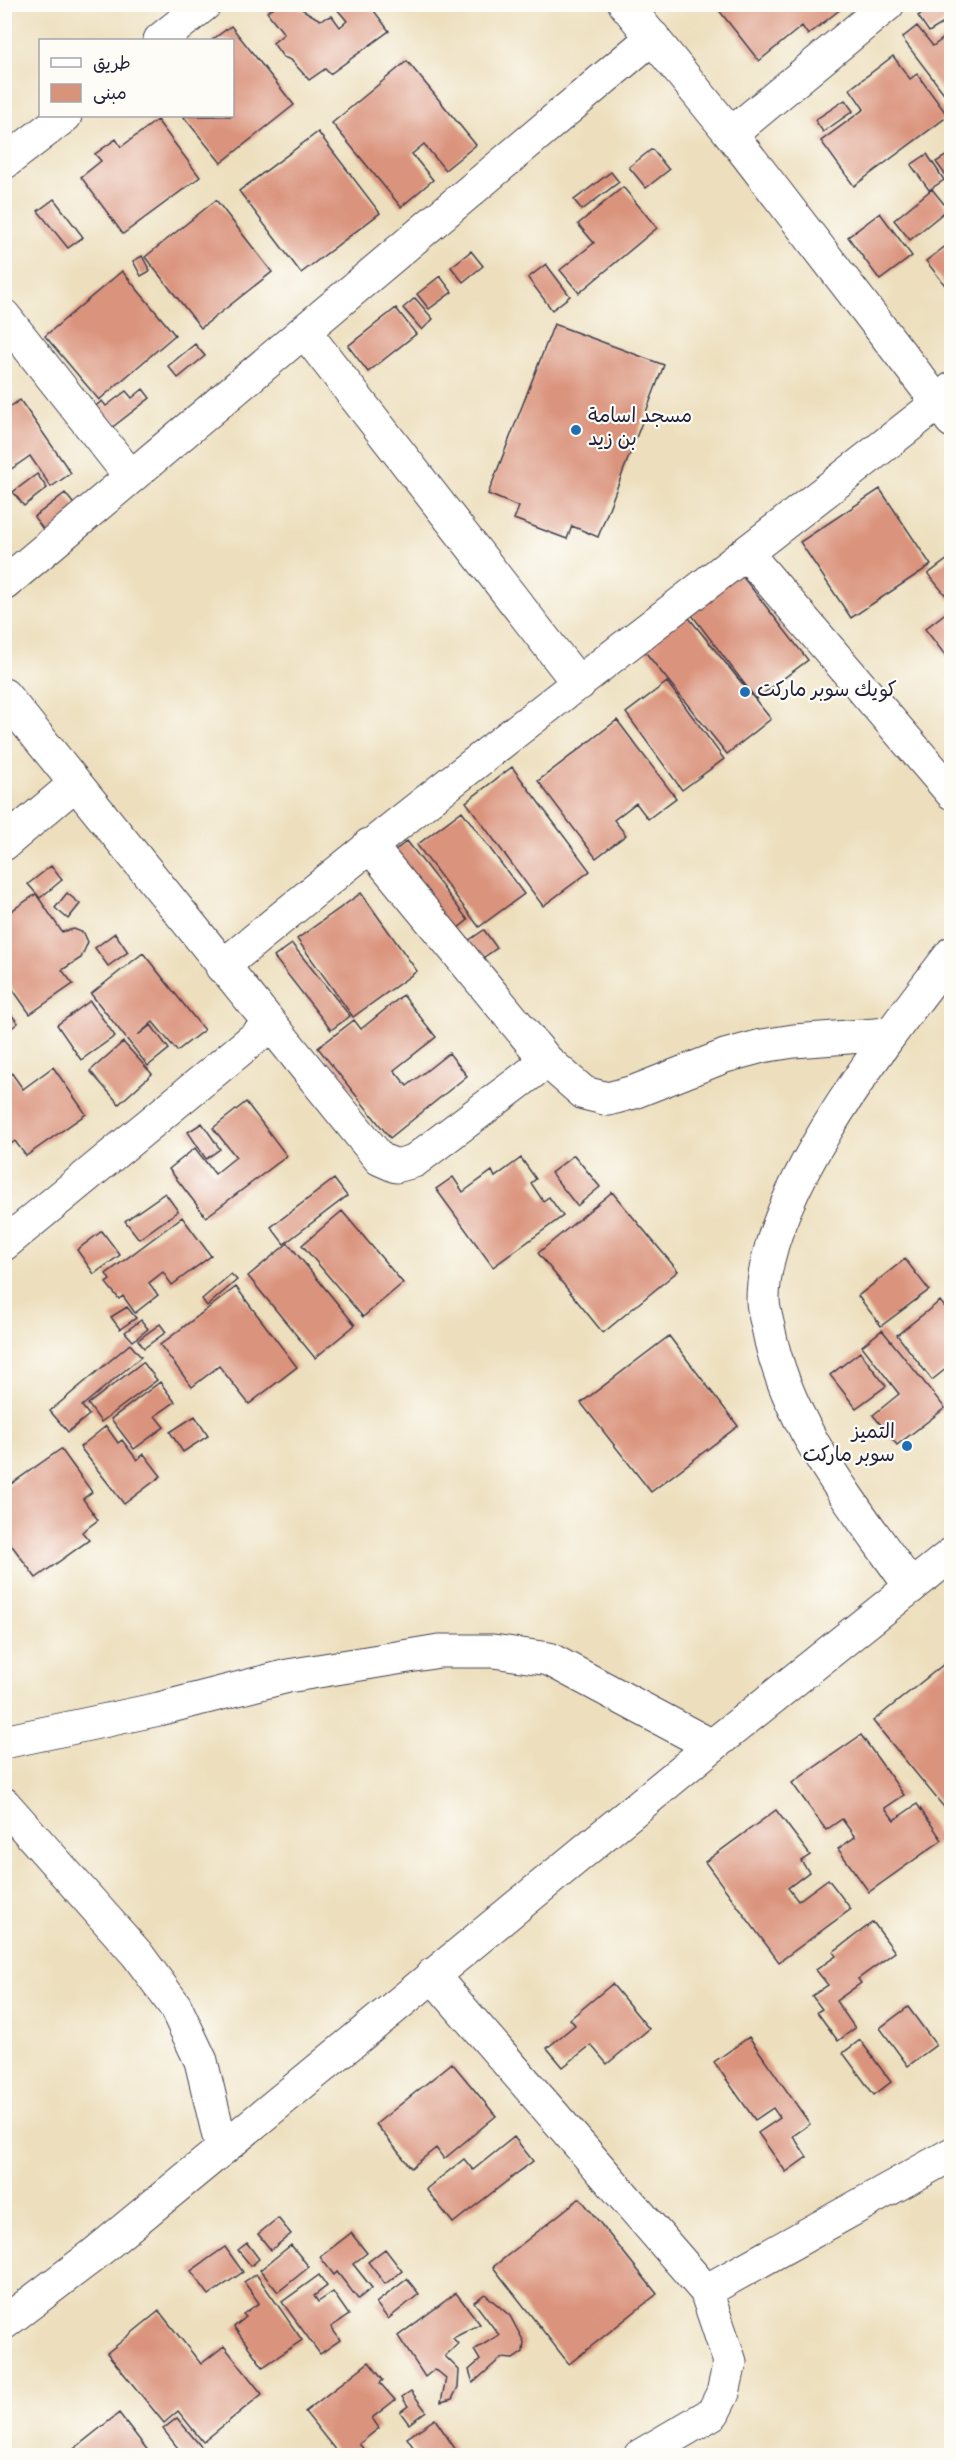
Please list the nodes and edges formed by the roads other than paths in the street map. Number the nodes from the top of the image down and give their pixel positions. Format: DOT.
graph roads {
  1 [pos="205,4"];
  2 [pos="625,4"];
  3 [pos="888,4"];
  4 [pos="653,37"];
  5 [pos="161,39"];
  6 [pos="64,117"];
  7 [pos="731,134"];
  8 [pos="4,163"];
  9 [pos="4,316"];
  10 [pos="304,331"];
  11 [pos="947,404"];
  12 [pos="131,477"];
  13 [pos="747,554"];
  14 [pos="4,584"];
  15 [pos="579,684"];
  16 [pos="4,695"];
  17 [pos="75,784"];
  18 [pos="951,793"];
  19 [pos="4,844"];
  20 [pos="369,845"];
  21 [pos="951,953"];
  22 [pos="222,967"];
  23 [pos="270,1026"];
  24 [pos="889,1034"];
  25 [pos="547,1061"];
  26 [pos="4,1244"];
  27 [pos="951,1554"];
  28 [pos="911,1587"];
  29 [pos="4,1742"];
  30 [pos="712,1746"];
  31 [pos="4,1804"];
  32 [pos="432,1975"];
  33 [pos="222,2149"];
  34 [pos="951,2154"];
  35 [pos="706,2291"];
  36 [pos="4,2323"];
  37 [pos="640,2456"];
  1 -- 5 [label="street"];
  2 -- 4 [label="street"];
  3 -- 7 [label="street"];
  4 -- 7 [label="street"];
  4 -- 10 [label="street"];
  6 -- 8 [label="street"];
  7 -- 11 [label="street"];
  9 -- 12 [label="street"];
  10 -- 12 [label="street"];
  10 -- 15 [label="street"];
  11 -- 13 [label="street"];
  12 -- 14 [label="street"];
  13 -- 15 [label="street"];
  13 -- 18 [label="street"];
  15 -- 20 [label="street"];
  16 -- 17 [label="street"];
  17 -- 19 [label="street"];
  17 -- 22 [label="street"];
  20 -- 22 [label="street"];
  20 -- 25 [label="street"];
  21 -- 24 [label="street"];
  22 -- 23 [label="street"];
  23 -- 25 [label="street"];
  23 -- 26 [label="street"];
  24 -- 25 [label="street"];
  24 -- 28 [label="street"];
  27 -- 28 [label="street"];
  28 -- 30 [label="street"];
  29 -- 30 [label="street"];
  30 -- 32 [label="street"];
  31 -- 33 [label="street"];
  32 -- 33 [label="street"];
  32 -- 35 [label="street"];
  33 -- 36 [label="street"];
  34 -- 35 [label="street"];
  35 -- 37 [label="street"];
}
